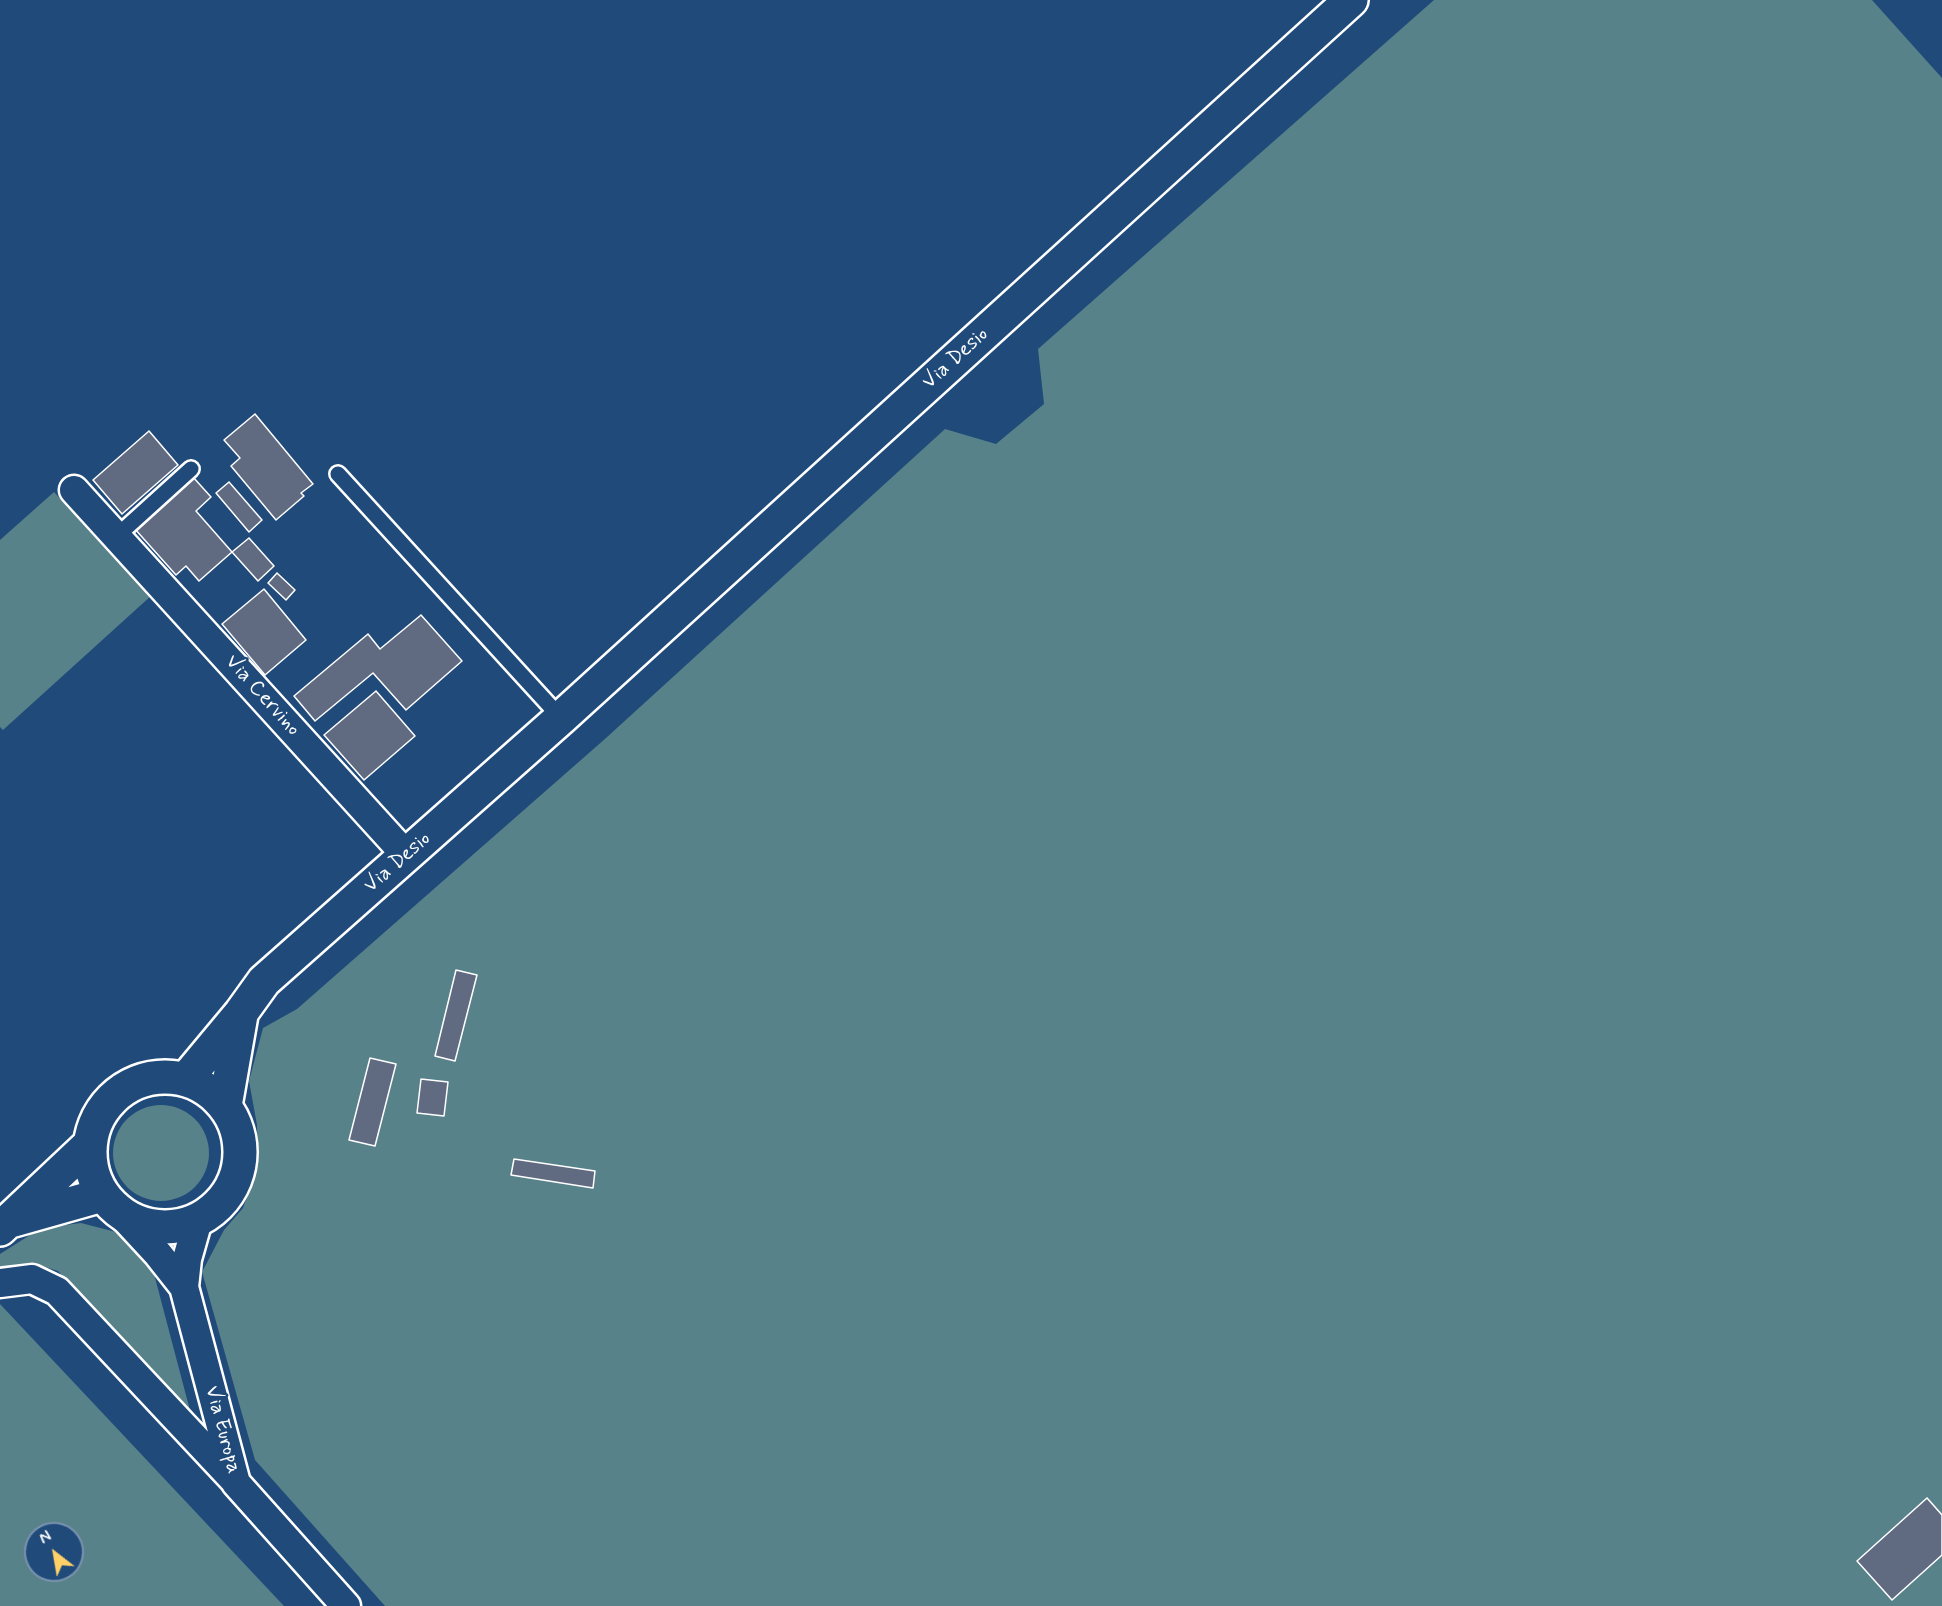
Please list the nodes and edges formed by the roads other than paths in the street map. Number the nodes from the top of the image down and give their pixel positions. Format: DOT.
graph roads {
  1 [pos="1351,0"];
  2 [pos="191,469"];
  3 [pos="338,474"];
  4 [pos="74,490"];
  5 [pos="117,536"];
  6 [pos="561,718"];
  7 [pos="407,856"];
  8 [pos="241,1013"];
  9 [pos="186,1079"];
  10 [pos="225,1106"];
  11 [pos="89,1145"];
  12 [pos="112,1204"];
  13 [pos="198,1220"];
  14 [pos="4,1225"];
  15 [pos="0,1283"];
  16 [pos="184,1287"];
  17 [pos="236,1483"];
  18 [pos="346,1606"];
  1 -- 6 [label="street, Via Desio"];
  2 -- 5 [label="lane"];
  3 -- 6 [label="lane"];
  4 -- 5 [label="street, Via Cervino"];
  5 -- 7 [label="street, Via Cervino"];
  6 -- 7 [label="street, Via Desio"];
  7 -- 8 [label="street, Via Desio"];
  8 -- 9 [label="street, Via Desio"];
  8 -- 10 [label="street, Via Desio"];
  9 -- 10 [label="street"];
  9 -- 11 [label="street"];
  10 -- 13 [label="street"];
  11 -- 12 [label="street"];
  11 -- 14 [label="street"];
  12 -- 13 [label="street"];
  12 -- 14 [label="street"];
  12 -- 16 [label="street, Via Europa"];
  13 -- 16 [label="street, Via Europa"];
  15 -- 17 [label="street"];
  16 -- 17 [label="street, Via Europa"];
  17 -- 18 [label="street, Via Europa"];
}
